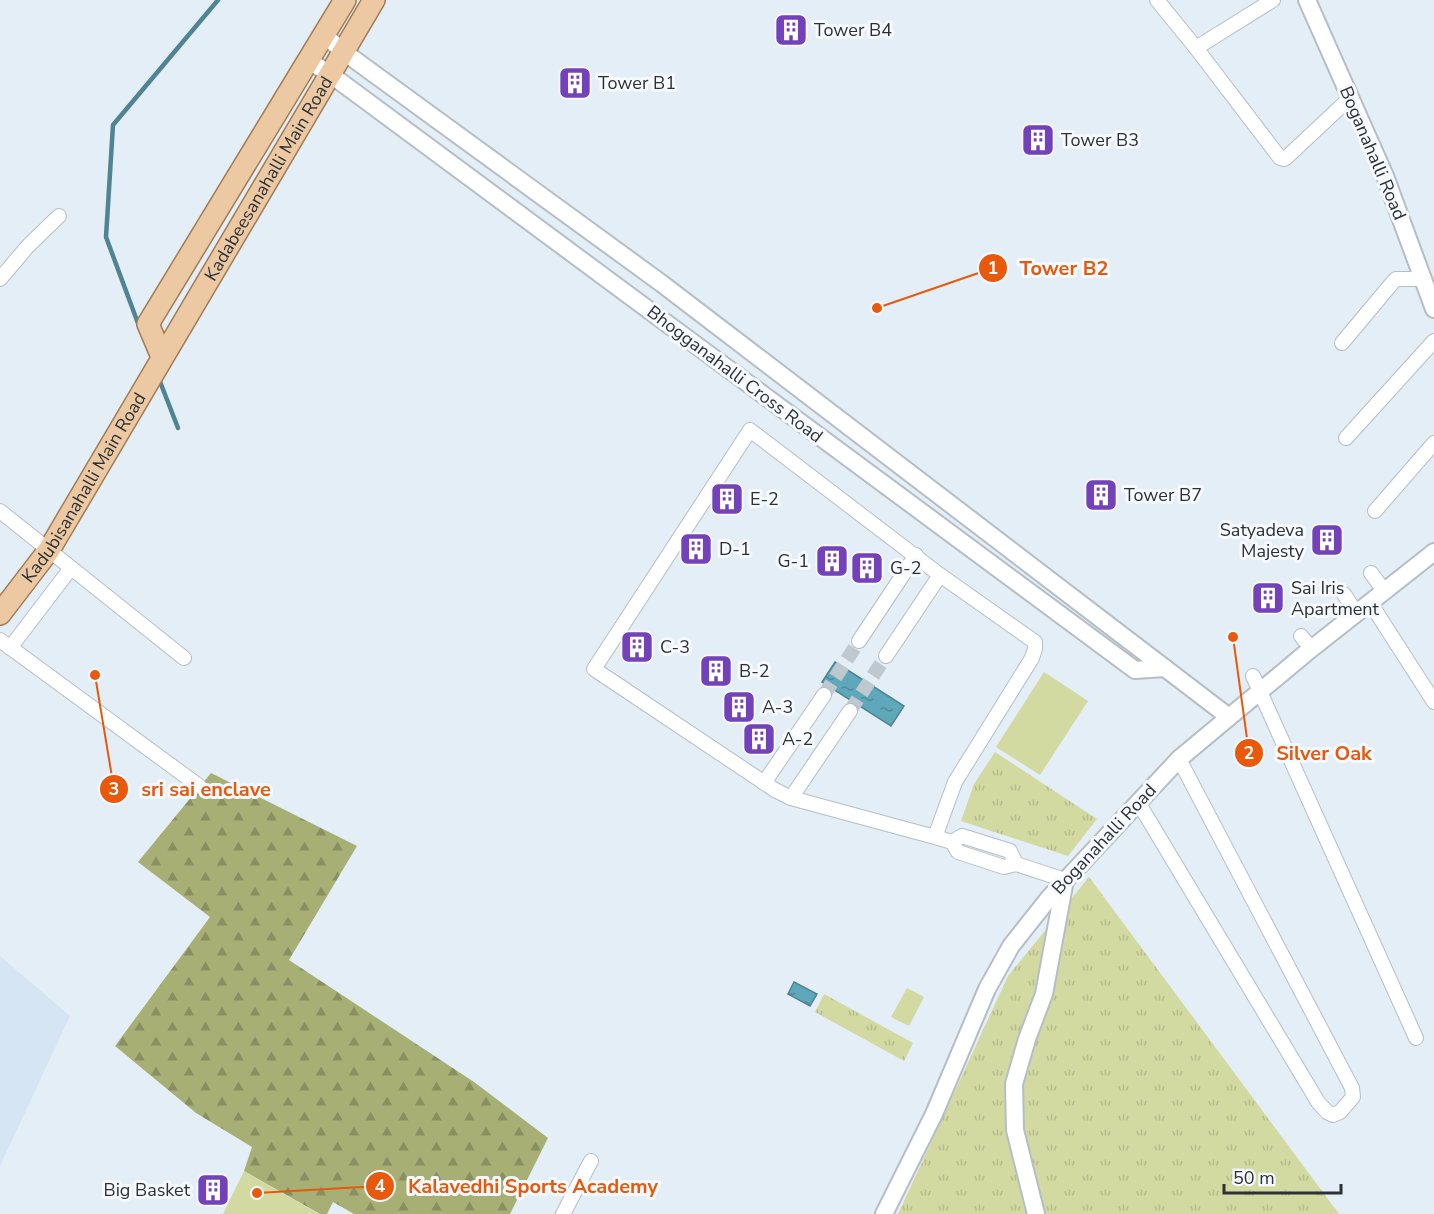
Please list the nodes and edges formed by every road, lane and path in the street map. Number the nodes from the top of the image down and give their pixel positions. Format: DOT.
graph roads {
  1 [pos="345,0"];
  2 [pos="374,0"];
  3 [pos="1157,0"];
  4 [pos="1273,0"];
  5 [pos="1307,0"];
  6 [pos="324,35"];
  7 [pos="1196,48"];
  8 [pos="344,52"];
  9 [pos="309,61"];
  10 [pos="330,74"];
  11 [pos="1351,98"];
  12 [pos="59,216"];
  13 [pos="0,279"];
  14 [pos="1423,279"];
  15 [pos="661,283"];
  16 [pos="643,305"];
  17 [pos="1434,309"];
  18 [pos="1434,341"];
  19 [pos="1342,343"];
  20 [pos="162,357"];
  21 [pos="1346,438"];
  22 [pos="1434,442"];
  23 [pos="0,511"];
  24 [pos="1375,511"];
  25 [pos="49,550"];
  26 [pos="1434,552"];
  27 [pos="915,555"];
  28 [pos="71,568"];
  29 [pos="1371,573"];
  30 [pos="940,575"];
  31 [pos="1385,592"];
  32 [pos="1344,594"];
  33 [pos="1371,604"];
  34 [pos="0,614"];
  35 [pos="1357,614"];
  36 [pos="859,641"];
  37 [pos="5,644"];
  38 [pos="886,656"];
  39 [pos="184,658"];
  40 [pos="1165,668"];
  41 [pos="1256,683"];
  42 [pos="824,695"];
  43 [pos="1434,702"];
  44 [pos="849,711"];
  45 [pos="1229,717"];
  46 [pos="1179,759"];
  47 [pos="764,783"];
  48 [pos="199,786"];
  49 [pos="791,798"];
  50 [pos="1138,802"];
  51 [pos="935,837"];
  52 [pos="1065,880"];
  53 [pos="1416,1038"];
  54 [pos="591,1161"];
  55 [pos="563,1214"];
  56 [pos="884,1214"];
  57 [pos="1036,1214"];
  1 -- 6 [label="main road, Kadabeesanahalli Main Road"];
  2 -- 8 [label="main road, Kadabeesanahalli Main Road"];
  3 -- 7 [label="street"];
  4 -- 7 [label="street"];
  5 -- 11 [label="street, Boganahalli Road"];
  6 -- 8 [label="street, Bhogganahalli Cross Road"];
  6 -- 9 [label="main road, Kadabeesanahalli Main Road"];
  7 -- 11 [label="street"];
  8 -- 10 [label="main road, Kadabeesanahalli Main Road"];
  8 -- 15 [label="street, Bhogganahalli Cross Road"];
  9 -- 10 [label="street, Bhogganahalli Cross Road"];
  9 -- 20 [label="main road, Kadabeesanahalli Main Road"];
  10 -- 16 [label="street, Bhogganahalli Cross Road"];
  10 -- 20 [label="main road, Kadabeesanahalli Main Road"];
  11 -- 14 [label="street, Boganahalli Road"];
  12 -- 13 [label="street"];
  14 -- 17 [label="street, Boganahalli Road"];
  14 -- 19 [label="street"];
  15 -- 16 [label="street"];
  15 -- 40 [label="street, Bhogganahalli Cross Road"];
  16 -- 40 [label="street, Bhogganahalli Cross Road"];
  18 -- 21 [label="street"];
  20 -- 25 [label="main road, Kadubisanahalli Main Road"];
  22 -- 24 [label="street"];
  23 -- 25 [label="street"];
  25 -- 28 [label="street"];
  25 -- 34 [label="main road, Kadubisanahalli Main Road"];
  26 -- 31 [label="street, Boganahalli Road"];
  27 -- 30 [label="street"];
  27 -- 36 [label="street"];
  27 -- 47 [label="street"];
  28 -- 37 [label="street"];
  28 -- 39 [label="street"];
  29 -- 31 [label="street"];
  30 -- 38 [label="street"];
  30 -- 51 [label="street"];
  31 -- 33 [label="street, Boganahalli Road"];
  32 -- 35 [label="street"];
  33 -- 35 [label="street, Boganahalli Road"];
  33 -- 43 [label="street"];
  35 -- 41 [label="street, Boganahalli Road"];
  37 -- 48 [label="street"];
  40 -- 45 [label="street, Bhogganahalli Cross Road"];
  41 -- 45 [label="street, Boganahalli Road"];
  41 -- 53 [label="street"];
  42 -- 47 [label="street"];
  44 -- 49 [label="street"];
  45 -- 46 [label="street, Boganahalli Road"];
  46 -- 50 [label="street, Boganahalli Road"];
  46 -- 50 [label="street"];
  47 -- 49 [label="street"];
  49 -- 51 [label="street"];
  50 -- 52 [label="street, Boganahalli Road"];
  51 -- 52 [label="street"];
  52 -- 56 [label="street, Boganahalli Road"];
  52 -- 57 [label="street"];
  54 -- 55 [label="street"];
}
